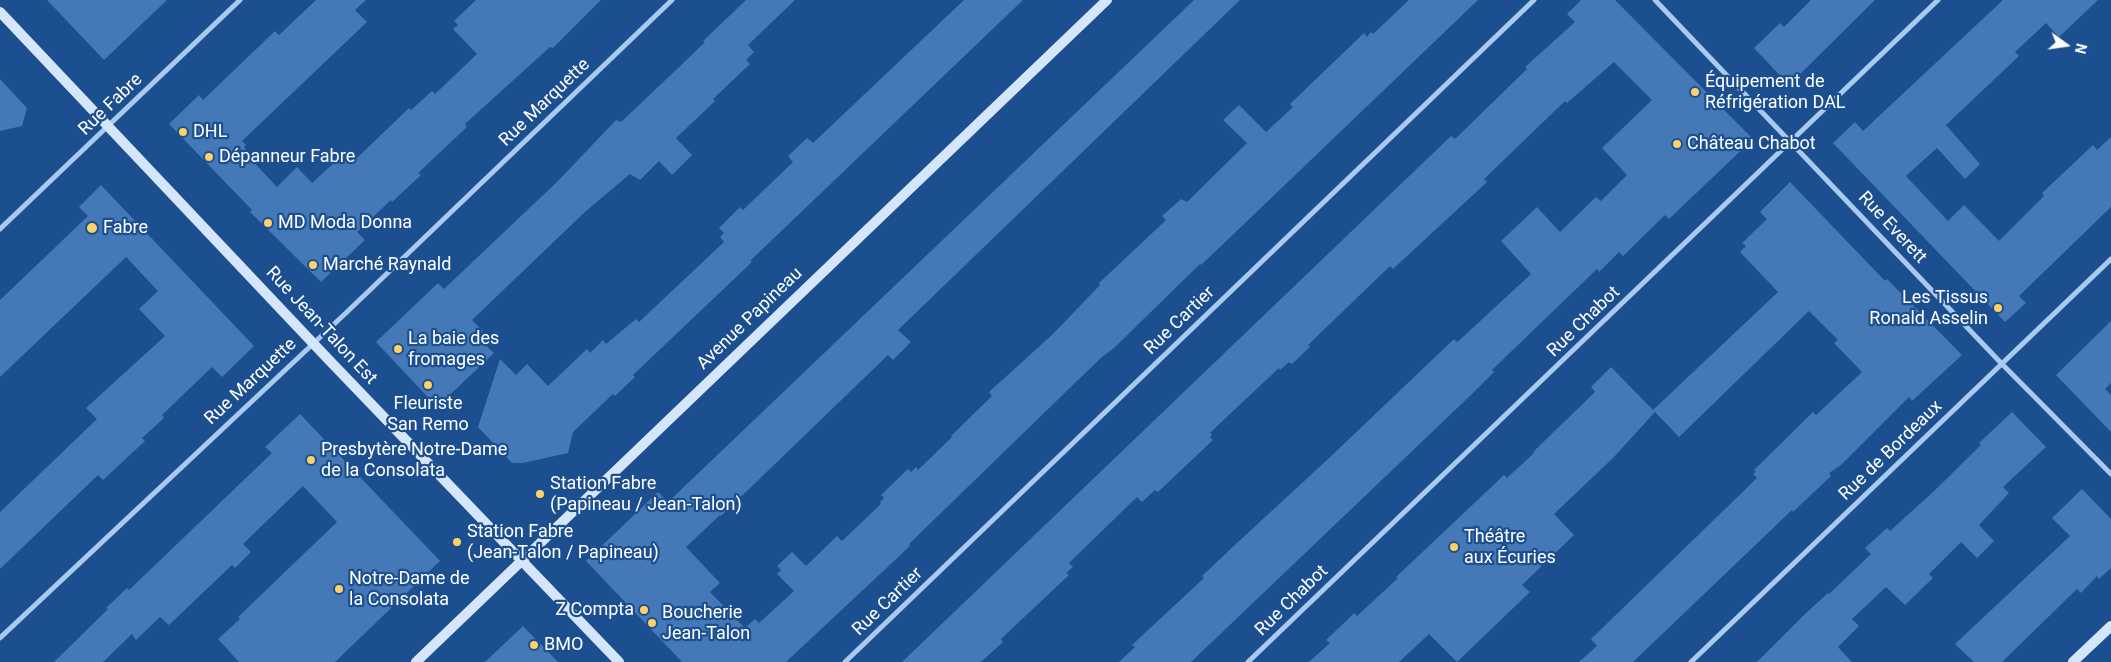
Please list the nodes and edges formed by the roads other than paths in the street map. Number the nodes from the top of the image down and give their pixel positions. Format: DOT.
graph roads {
  1 [pos="240,0"];
  2 [pos="672,0"];
  3 [pos="1107,0"];
  4 [pos="1534,0"];
  5 [pos="1655,0"];
  6 [pos="1938,0"];
  7 [pos="0,12"];
  8 [pos="108,127"];
  9 [pos="1791,141"];
  10 [pos="0,230"];
  11 [pos="2111,259"];
  12 [pos="314,343"];
  13 [pos="2002,364"];
  14 [pos="2111,474"];
  15 [pos="522,561"];
  16 [pos="2111,626"];
  17 [pos="0,638"];
  18 [pos="416,662"];
  19 [pos="619,662"];
  20 [pos="844,662"];
  21 [pos="1248,662"];
  22 [pos="1691,662"];
  23 [pos="2074,662"];
  1 -- 8 [label="street, Rue Fabre"];
  2 -- 12 [label="street, Rue Marquette"];
  3 -- 15 [label="main road, Avenue Papineau"];
  4 -- 20 [label="street, Rue Cartier"];
  5 -- 9 [label="street, Rue Everett"];
  6 -- 9 [label="street, Rue Chabot"];
  7 -- 8 [label="main road, Rue Jean-Talon Est"];
  8 -- 10 [label="street, Rue Fabre"];
  8 -- 12 [label="main road, Rue Jean-Talon Est"];
  9 -- 13 [label="street, Rue Everett"];
  9 -- 21 [label="street, Rue Chabot"];
  11 -- 13 [label="street, Rue de Bordeaux"];
  12 -- 15 [label="main road, Rue Jean-Talon Est"];
  12 -- 17 [label="street, Rue Marquette"];
  13 -- 14 [label="street, Rue Everett"];
  13 -- 22 [label="street, Rue de Bordeaux"];
  15 -- 18 [label="main road, Avenue Papineau"];
  15 -- 19 [label="main road, Rue Jean-Talon Est"];
  16 -- 23 [label="main road"];
}
